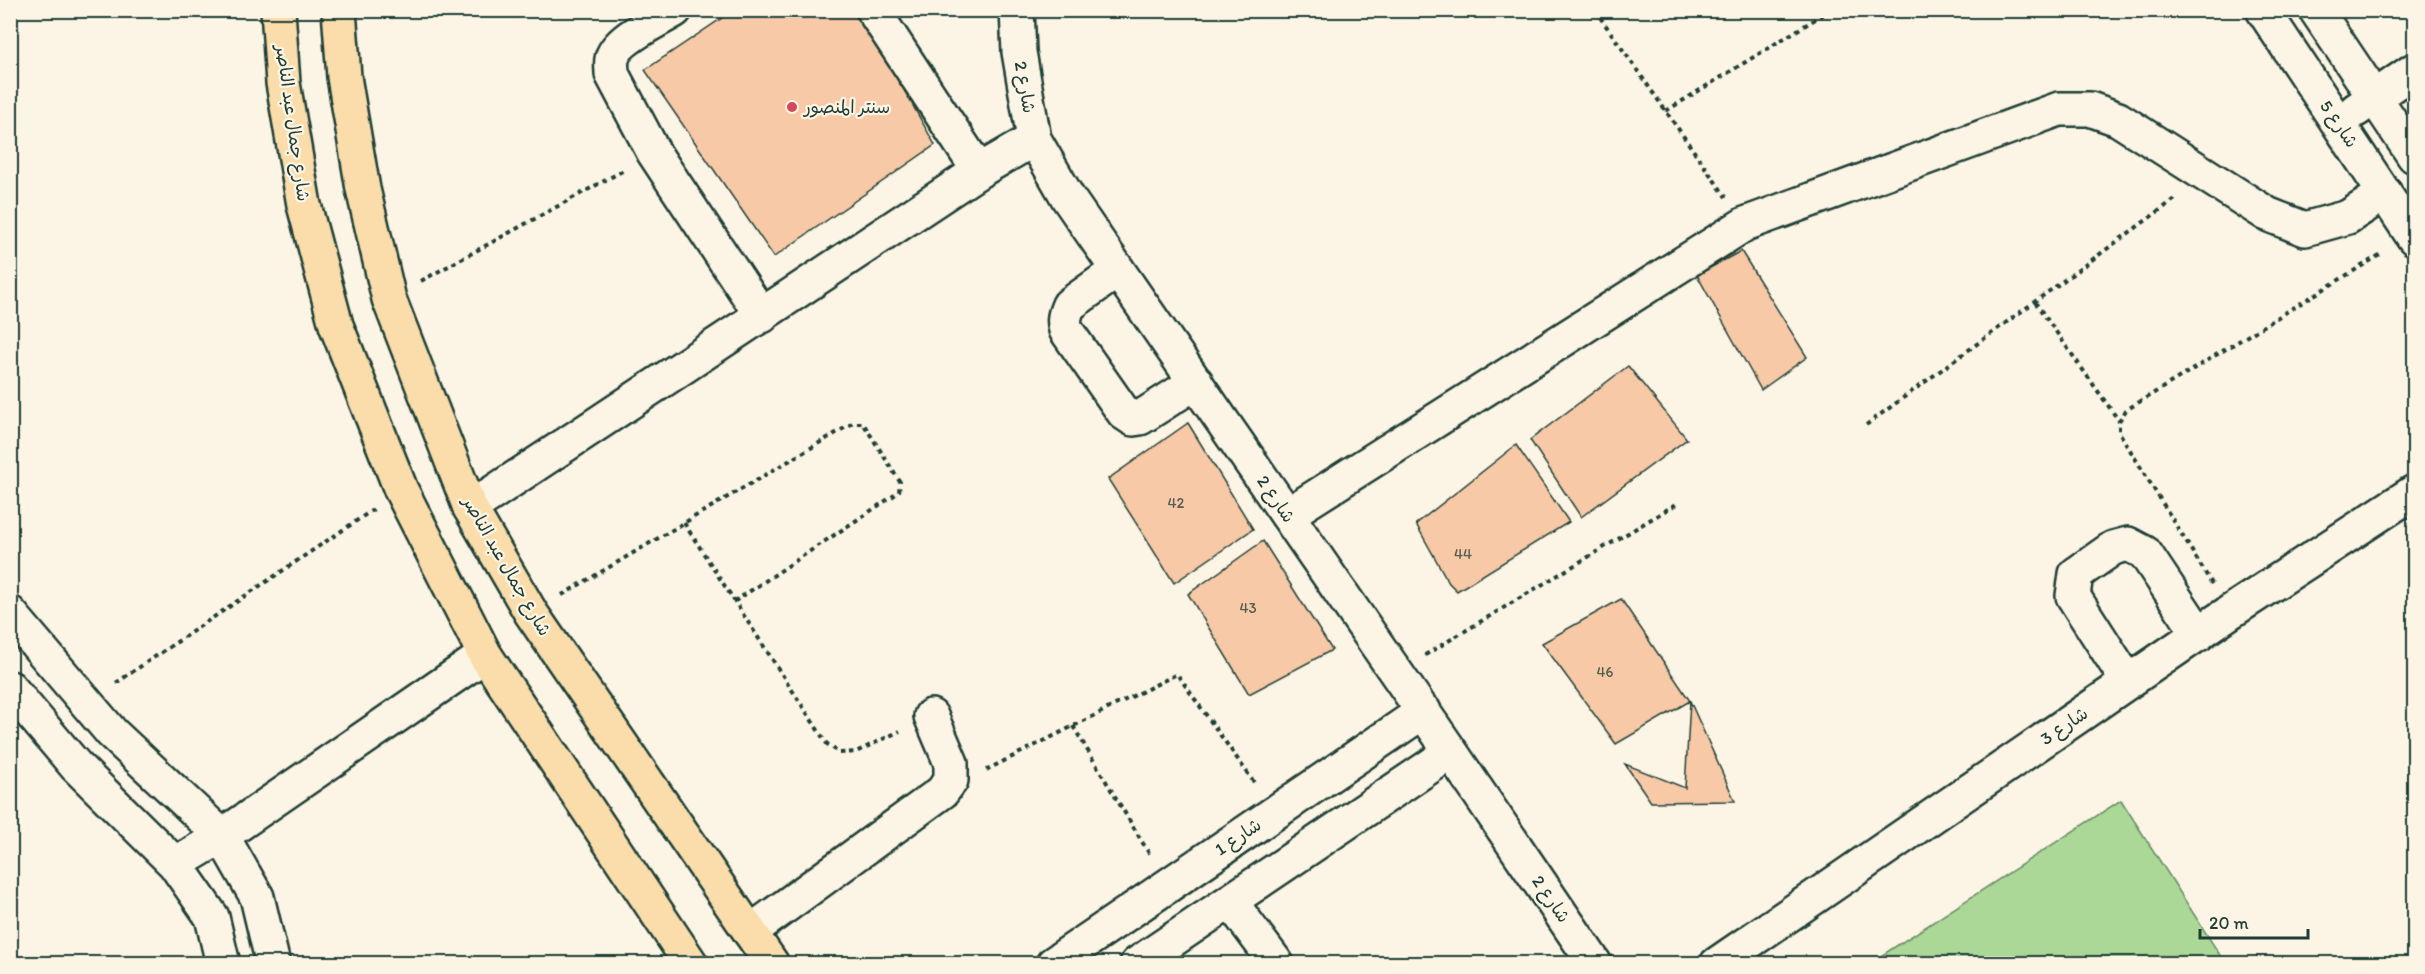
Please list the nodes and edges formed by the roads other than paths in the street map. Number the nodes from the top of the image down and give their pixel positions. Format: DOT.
graph roads {
  1 [pos="278,10"];
  2 [pos="339,10"];
  3 [pos="675,10"];
  4 [pos="873,10"];
  5 [pos="1017,10"];
  6 [pos="2263,10"];
  7 [pos="2316,10"];
  8 [pos="2415,70"];
  9 [pos="2375,97"];
  10 [pos="2338,122"];
  11 [pos="1034,139"];
  12 [pos="2415,156"];
  13 [pos="979,171"];
  14 [pos="2385,193"];
  15 [pos="2414,236"];
  16 [pos="1118,270"];
  17 [pos="762,316"];
  18 [pos="1196,382"];
  19 [pos="2415,492"];
  20 [pos="470,508"];
  21 [pos="1287,515"];
  22 [pos="10,613"];
  23 [pos="2199,634"];
  24 [pos="485,655"];
  25 [pos="2128,682"];
  26 [pos="10,688"];
  27 [pos="1424,711"];
  28 [pos="931,716"];
  29 [pos="1451,752"];
  30 [pos="222,836"];
  31 [pos="175,864"];
  32 [pos="1230,900"];
  33 [pos="750,932"];
  34 [pos="223,963"];
  35 [pos="273,963"];
  36 [pos="692,963"];
  37 [pos="771,963"];
  38 [pos="1053,963"];
  39 [pos="1137,963"];
  40 [pos="1277,963"];
  41 [pos="1595,963"];
  42 [pos="1716,963"];
  1 -- 24 [label="main road, شارع جمال عبد الناصر"];
  2 -- 20 [label="main road, شارع جمال عبد الناصر"];
  3 -- 17 [label="street"];
  4 -- 13 [label="street"];
  5 -- 11 [label="street, شارع 2"];
  6 -- 10 [label="street, شارع 5"];
  7 -- 9 [label="street"];
  8 -- 9 [label="street"];
  9 -- 10 [label="street"];
  9 -- 12 [label="street"];
  10 -- 14 [label="street, شارع 5"];
  11 -- 13 [label="street"];
  11 -- 16 [label="street, شارع 2"];
  13 -- 17 [label="street"];
  14 -- 15 [label="street, شارع 5"];
  14 -- 21 [label="street"];
  16 -- 18 [label="street, شارع 2"];
  16 -- 18 [label="street"];
  17 -- 20 [label="street"];
  18 -- 21 [label="street, شارع 2"];
  19 -- 23 [label="street, شارع 3"];
  20 -- 33 [label="main road, شارع جمال عبد الناصر"];
  21 -- 27 [label="street, شارع 2"];
  22 -- 30 [label="street"];
  23 -- 25 [label="street, شارع 3"];
  23 -- 25 [label="street"];
  24 -- 30 [label="street"];
  24 -- 36 [label="main road, شارع جمال عبد الناصر"];
  25 -- 42 [label="street, شارع 3"];
  26 -- 31 [label="street"];
  27 -- 29 [label="street, شارع 2"];
  27 -- 38 [label="street, شارع 1"];
  28 -- 33 [label="street"];
  29 -- 32 [label="street"];
  29 -- 41 [label="street, شارع 2"];
  30 -- 31 [label="street"];
  30 -- 35 [label="street"];
  31 -- 34 [label="street"];
  32 -- 39 [label="street"];
  32 -- 40 [label="street"];
  33 -- 37 [label="main road, شارع جمال عبد الناصر"];
}
